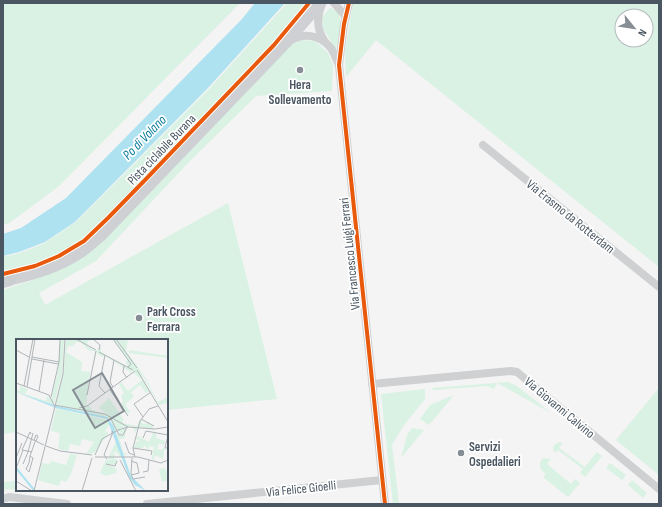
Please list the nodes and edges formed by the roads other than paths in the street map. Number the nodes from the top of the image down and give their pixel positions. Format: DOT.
graph roads {
  1 [pos="322,3"];
  2 [pos="334,3"];
  3 [pos="349,3"];
  4 [pos="346,17"];
  5 [pos="287,42"];
  6 [pos="325,42"];
  7 [pos="339,65"];
  8 [pos="482,145"];
  9 [pos="5,281"];
  10 [pos="659,287"];
  11 [pos="372,384"];
  12 [pos="382,480"];
  13 [pos="659,489"];
  14 [pos="3,499"];
  15 [pos="66,504"];
  16 [pos="147,504"];
  17 [pos="385,504"];
  1 -- 5 [label="main road"];
  1 -- 6 [label="street, Via Francesco Luigi Ferrari"];
  2 -- 4 [label="street"];
  3 -- 4 [label="street, Via Francesco Luigi Ferrari"];
  4 -- 7 [label="street, Via Francesco Luigi Ferrari"];
  5 -- 6 [label="street"];
  5 -- 9 [label="main road"];
  6 -- 7 [label="street, Via Francesco Luigi Ferrari"];
  7 -- 11 [label="street, Via Francesco Luigi Ferrari"];
  8 -- 10 [label="street, Via Erasmo da Rotterdam"];
  11 -- 12 [label="street, Via Francesco Luigi Ferrari"];
  11 -- 13 [label="street, Via Giovanni Calvino"];
  12 -- 16 [label="street, Via Felice Gioelli"];
  12 -- 17 [label="street, Via Francesco Luigi Ferrari"];
  14 -- 15 [label="street"];
}
